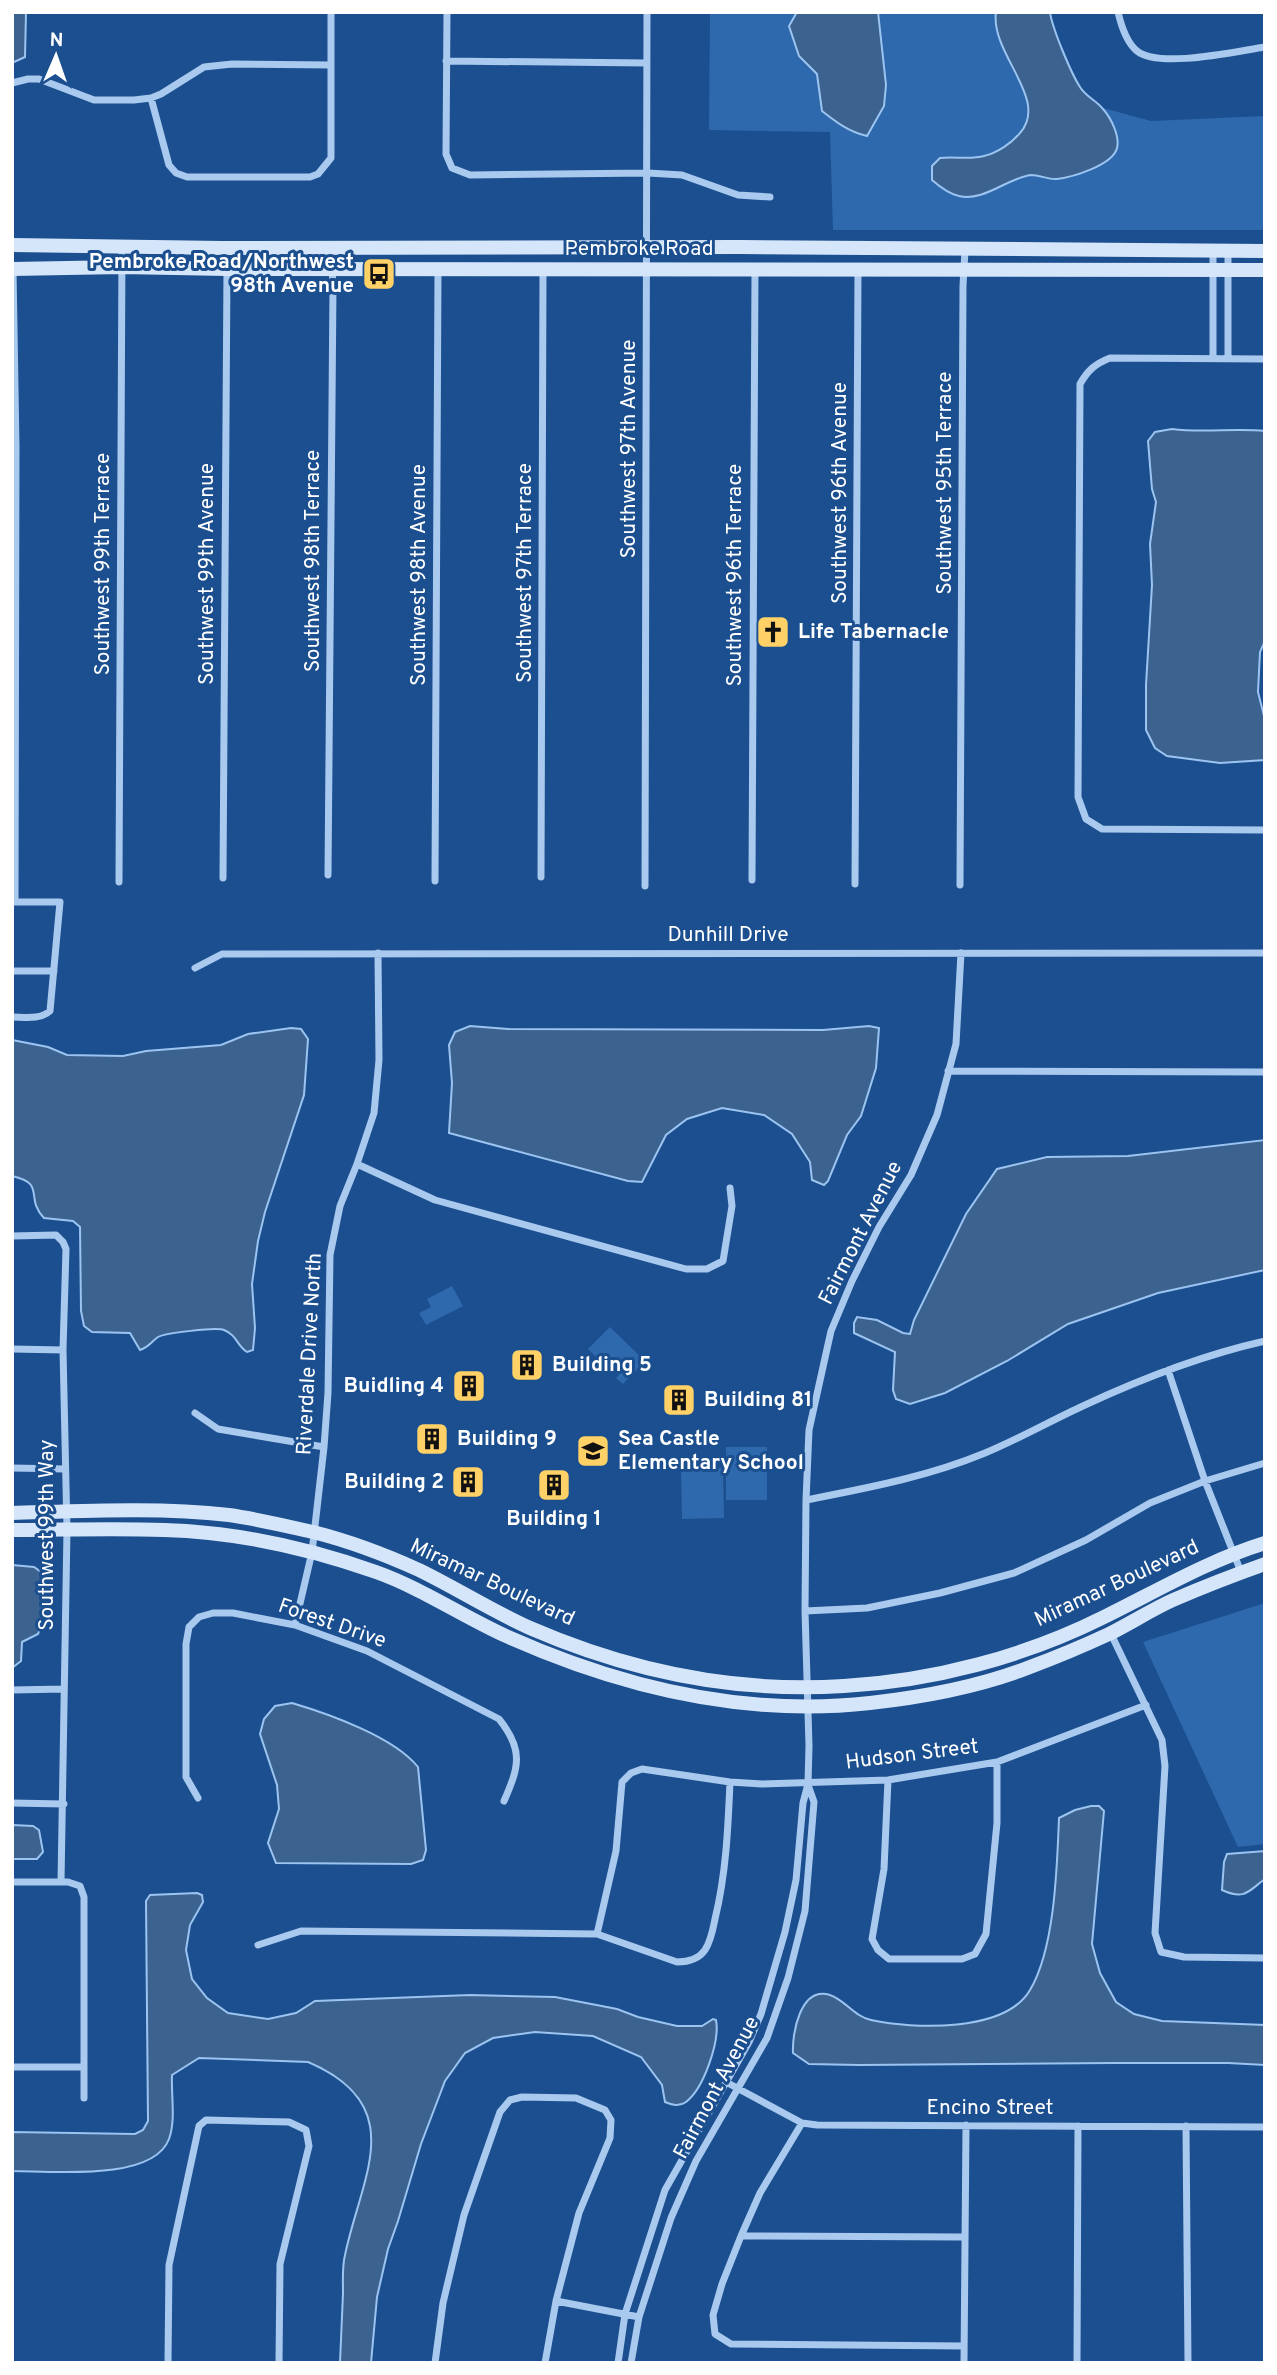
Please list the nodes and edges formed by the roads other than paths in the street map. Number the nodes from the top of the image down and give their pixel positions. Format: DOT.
graph roads {
  1 [pos="331,12"];
  2 [pos="447,12"];
  3 [pos="648,12"];
  4 [pos="1118,12"];
  5 [pos="1265,47"];
  6 [pos="446,61"];
  7 [pos="647,63"];
  8 [pos="331,65"];
  9 [pos="12,83"];
  10 [pos="151,98"];
  11 [pos="648,173"];
  12 [pos="770,197"];
  13 [pos="12,245"];
  14 [pos="122,246"];
  15 [pos="331,247"];
  16 [pos="647,248"];
  17 [pos="965,250"];
  18 [pos="1221,251"];
  19 [pos="1265,251"];
  20 [pos="122,267"];
  21 [pos="13,269"];
  22 [pos="228,269"];
  23 [pos="331,269"];
  24 [pos="543,269"];
  25 [pos="647,269"];
  26 [pos="438,270"];
  27 [pos="755,270"];
  28 [pos="858,270"];
  29 [pos="1212,270"];
  30 [pos="1228,270"];
  31 [pos="1265,270"];
  32 [pos="965,271"];
  33 [pos="1213,358"];
  34 [pos="1228,358"];
  35 [pos="1265,359"];
  36 [pos="1265,830"];
  37 [pos="328,874"];
  38 [pos="541,877"];
  39 [pos="223,878"];
  40 [pos="752,880"];
  41 [pos="435,881"];
  42 [pos="119,883"];
  43 [pos="855,884"];
  44 [pos="960,885"];
  45 [pos="645,886"];
  46 [pos="14,902"];
  47 [pos="378,953"];
  48 [pos="961,953"];
  49 [pos="1265,953"];
  50 [pos="195,968"];
  51 [pos="12,971"];
  52 [pos="54,971"];
  53 [pos="12,1017"];
  54 [pos="948,1071"];
  55 [pos="1265,1072"];
  56 [pos="357,1164"];
  57 [pos="730,1188"];
  58 [pos="12,1236"];
  59 [pos="1265,1341"];
  60 [pos="12,1349"];
  61 [pos="63,1350"];
  62 [pos="1168,1370"];
  63 [pos="195,1413"];
  64 [pos="324,1447"];
  65 [pos="1265,1463"];
  66 [pos="12,1468"];
  67 [pos="65,1469"];
  68 [pos="1205,1481"];
  69 [pos="806,1500"];
  70 [pos="68,1512"];
  71 [pos="12,1513"];
  72 [pos="12,1530"];
  73 [pos="68,1530"];
  74 [pos="314,1533"];
  75 [pos="1265,1544"];
  76 [pos="312,1552"];
  77 [pos="1234,1553"];
  78 [pos="1265,1564"];
  79 [pos="1241,1572"];
  80 [pos="805,1611"];
  81 [pos="295,1625"];
  82 [pos="1110,1633"];
  83 [pos="806,1687"];
  84 [pos="64,1689"];
  85 [pos="12,1690"];
  86 [pos="1146,1705"];
  87 [pos="807,1707"];
  88 [pos="997,1762"];
  89 [pos="888,1780"];
  90 [pos="730,1782"];
  91 [pos="808,1784"];
  92 [pos="198,1798"];
  93 [pos="504,1801"];
  94 [pos="12,1803"];
  95 [pos="64,1804"];
  96 [pos="12,1882"];
  97 [pos="61,1882"];
  98 [pos="597,1934"];
  99 [pos="258,1945"];
  100 [pos="1265,1958"];
  101 [pos="12,2067"];
  102 [pos="83,2067"];
  103 [pos="726,2082"];
  104 [pos="738,2091"];
  105 [pos="84,2098"];
  106 [pos="802,2123"];
  107 [pos="966,2125"];
  108 [pos="1078,2126"];
  109 [pos="1186,2126"];
  110 [pos="1265,2127"];
  111 [pos="741,2236"];
  112 [pos="963,2237"];
  113 [pos="556,2301"];
  114 [pos="625,2314"];
  115 [pos="639,2317"];
  116 [pos="963,2346"];
  117 [pos="168,2363"];
  118 [pos="279,2363"];
  119 [pos="435,2363"];
  120 [pos="545,2363"];
  121 [pos="618,2363"];
  122 [pos="631,2363"];
  123 [pos="964,2363"];
  124 [pos="1077,2363"];
  125 [pos="1188,2363"];
  1 -- 8 [label="street"];
  2 -- 6 [label="street"];
  3 -- 7 [label="street, Southwest 97th Avenue"];
  4 -- 5 [label="street"];
  6 -- 7 [label="street"];
  6 -- 11 [label="street"];
  7 -- 11 [label="street, Southwest 97th Avenue"];
  8 -- 10 [label="street"];
  8 -- 10 [label="street"];
  9 -- 10 [label="street"];
  11 -- 12 [label="street"];
  11 -- 16 [label="street, Southwest 97th Avenue"];
  13 -- 14 [label="street, Pembroke Road"];
  14 -- 15 [label="street, Pembroke Road"];
  14 -- 20 [label="street, Southwest 99th Terrace"];
  15 -- 16 [label="street, Pembroke Road"];
  15 -- 23 [label="street, Southwest 98th Terrace"];
  16 -- 17 [label="street, Pembroke Road"];
  16 -- 25 [label="street, Southwest 97th Avenue"];
  17 -- 18 [label="street, Pembroke Road"];
  17 -- 32 [label="street, Southwest 95th Terrace"];
  18 -- 19 [label="street, Pembroke Road"];
  18 -- 29 [label="street"];
  18 -- 30 [label="street"];
  20 -- 21 [label="street, Pembroke Road"];
  20 -- 22 [label="street, Pembroke Road"];
  20 -- 42 [label="street, Southwest 99th Terrace"];
  21 -- 46 [label="street"];
  22 -- 23 [label="street, Pembroke Road"];
  22 -- 39 [label="street, Southwest 99th Avenue"];
  23 -- 26 [label="street, Pembroke Road"];
  23 -- 37 [label="street, Southwest 98th Terrace"];
  24 -- 25 [label="street, Pembroke Road"];
  24 -- 26 [label="street, Pembroke Road"];
  24 -- 38 [label="street, Southwest 97th Terrace"];
  25 -- 27 [label="street, Pembroke Road"];
  25 -- 45 [label="street, Southwest 97th Avenue"];
  26 -- 41 [label="street, Southwest 98th Avenue"];
  27 -- 28 [label="street, Pembroke Road"];
  27 -- 40 [label="street, Southwest 96th Terrace"];
  28 -- 32 [label="street, Pembroke Road"];
  28 -- 43 [label="street, Southwest 96th Avenue"];
  29 -- 30 [label="street, Pembroke Road"];
  29 -- 32 [label="street, Pembroke Road"];
  29 -- 33 [label="street"];
  30 -- 31 [label="street, Pembroke Road"];
  30 -- 34 [label="street"];
  32 -- 44 [label="street, Southwest 95th Terrace"];
  33 -- 34 [label="street"];
  33 -- 36 [label="street"];
  34 -- 35 [label="street"];
  46 -- 52 [label="street"];
  47 -- 48 [label="street, Dunhill Drive"];
  47 -- 50 [label="street, Dunhill Drive"];
  47 -- 56 [label="street, Riverdale Drive North"];
  48 -- 49 [label="street, Dunhill Drive"];
  48 -- 54 [label="street, Fairmont Avenue"];
  51 -- 52 [label="street"];
  52 -- 53 [label="street"];
  54 -- 55 [label="street"];
  54 -- 69 [label="street, Fairmont Avenue"];
  56 -- 57 [label="street"];
  56 -- 64 [label="street, Riverdale Drive North"];
  58 -- 61 [label="street, Southwest 99th Way"];
  59 -- 62 [label="street"];
  60 -- 61 [label="street"];
  61 -- 67 [label="street, Southwest 99th Way"];
  62 -- 68 [label="street"];
  62 -- 69 [label="street"];
  63 -- 64 [label="street"];
  64 -- 74 [label="street, Riverdale Drive North"];
  65 -- 68 [label="street"];
  66 -- 67 [label="street"];
  67 -- 70 [label="street, Southwest 99th Way"];
  68 -- 77 [label="street"];
  68 -- 80 [label="street"];
  69 -- 80 [label="street, Fairmont Avenue"];
  70 -- 71 [label="street, Miramar Boulevard"];
  70 -- 73 [label="street, Southwest 99th Way"];
  70 -- 74 [label="street, Miramar Boulevard"];
  72 -- 73 [label="street, Miramar Boulevard"];
  73 -- 76 [label="street, Miramar Boulevard"];
  73 -- 84 [label="street, Southwest 99th Way"];
  74 -- 76 [label="street, Riverdale Drive North"];
  74 -- 83 [label="street, Miramar Boulevard"];
  75 -- 77 [label="street, Miramar Boulevard"];
  76 -- 81 [label="street, Riverdale Drive North"];
  76 -- 87 [label="street, Miramar Boulevard"];
  77 -- 79 [label="street"];
  77 -- 83 [label="street, Miramar Boulevard"];
  78 -- 79 [label="street, Miramar Boulevard"];
  79 -- 82 [label="street, Miramar Boulevard"];
  80 -- 83 [label="street, Fairmont Avenue"];
  81 -- 92 [label="street, Forest Drive"];
  81 -- 93 [label="street, Forest Drive"];
  82 -- 86 [label="street"];
  82 -- 87 [label="street, Miramar Boulevard"];
  83 -- 87 [label="street, Fairmont Avenue"];
  84 -- 85 [label="street"];
  84 -- 95 [label="street, Southwest 99th Way"];
  86 -- 88 [label="street, Hudson Street"];
  86 -- 100 [label="street"];
  87 -- 91 [label="street, Fairmont Avenue"];
  88 -- 89 [label="street, Hudson Street"];
  88 -- 89 [label="street"];
  89 -- 91 [label="street, Hudson Street"];
  90 -- 91 [label="street, Hudson Street"];
  90 -- 98 [label="street, Hudson Street"];
  90 -- 98 [label="street"];
  91 -- 103 [label="street, Fairmont Avenue"];
  91 -- 104 [label="street, Fairmont Avenue"];
  94 -- 95 [label="street"];
  95 -- 97 [label="street, Southwest 99th Way"];
  96 -- 97 [label="street"];
  97 -- 102 [label="street"];
  98 -- 99 [label="street"];
  101 -- 102 [label="street"];
  102 -- 105 [label="street"];
  103 -- 104 [label="street, Encino Street"];
  103 -- 114 [label="street, Fairmont Avenue"];
  104 -- 106 [label="street, Encino Street"];
  104 -- 115 [label="street, Fairmont Avenue"];
  106 -- 107 [label="street, Encino Street"];
  106 -- 111 [label="street"];
  107 -- 108 [label="street, Encino Street"];
  107 -- 112 [label="street"];
  108 -- 109 [label="street, Encino Street"];
  108 -- 124 [label="street"];
  109 -- 110 [label="street, Encino Street"];
  109 -- 125 [label="street"];
  111 -- 112 [label="street"];
  111 -- 116 [label="street"];
  112 -- 116 [label="street"];
  113 -- 114 [label="street"];
  113 -- 119 [label="street"];
  113 -- 120 [label="street"];
  114 -- 115 [label="street"];
  114 -- 121 [label="street, Fairmont Avenue"];
  115 -- 122 [label="street, Fairmont Avenue"];
  116 -- 123 [label="street"];
  117 -- 118 [label="street"];
}
